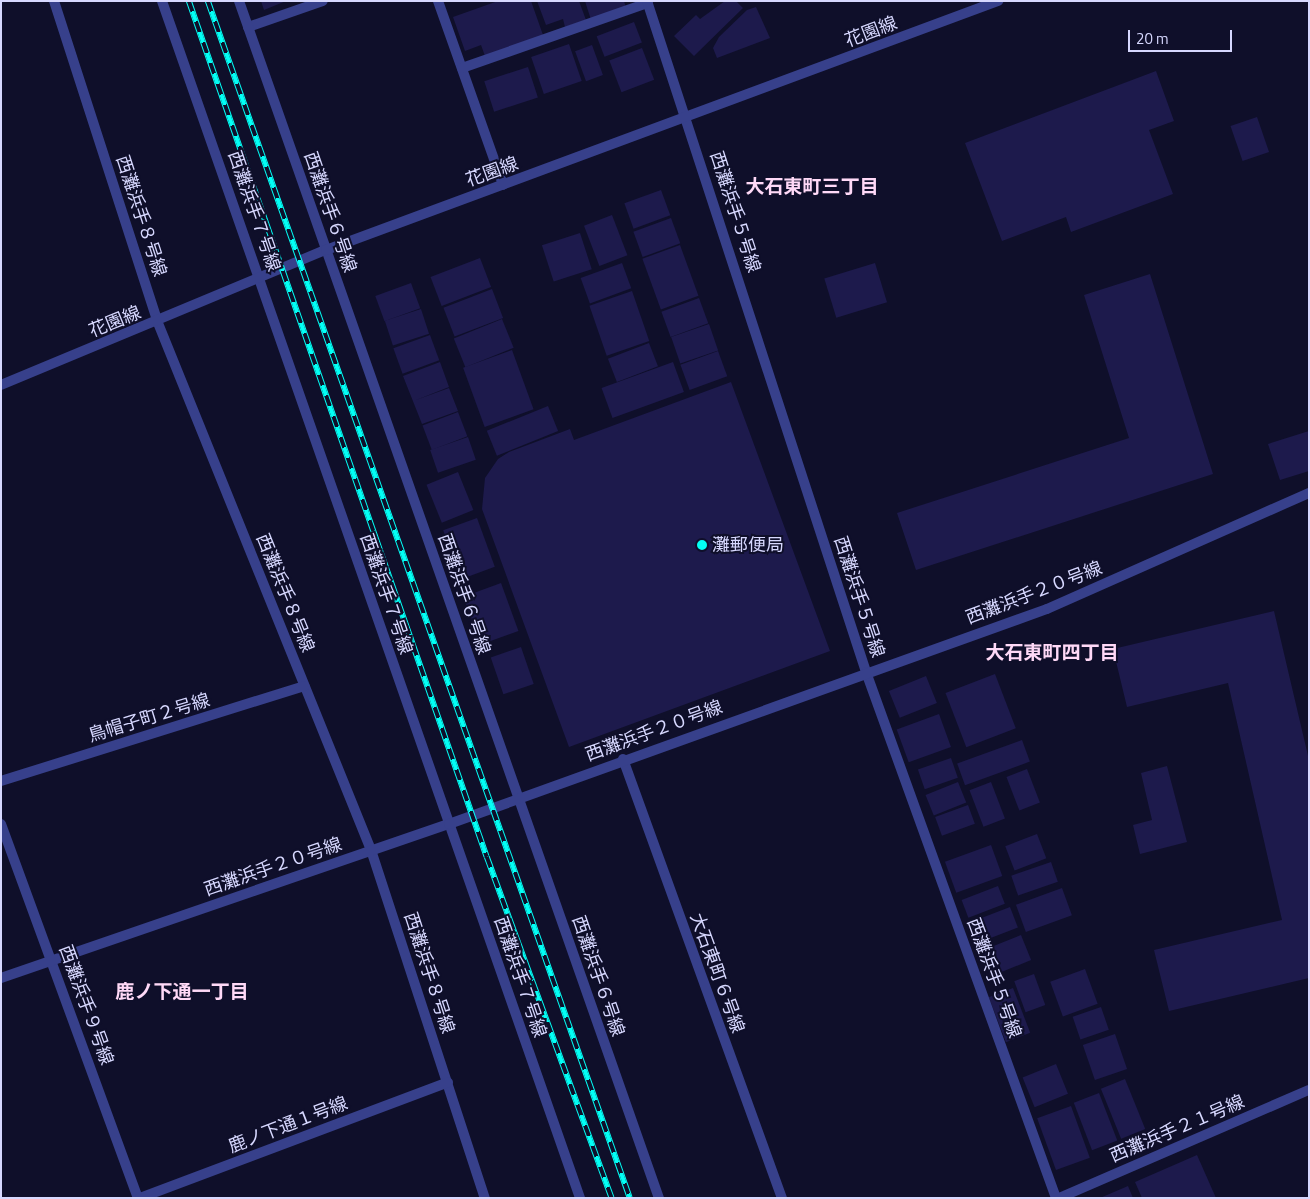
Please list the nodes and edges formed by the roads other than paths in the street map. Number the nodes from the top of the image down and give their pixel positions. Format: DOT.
graph roads {
  1 [pos="54,1"];
  2 [pos="162,1"];
  3 [pos="239,1"];
  4 [pos="323,1"];
  5 [pos="438,1"];
  6 [pos="998,1"];
  7 [pos="648,2"];
  8 [pos="248,27"];
  9 [pos="462,68"];
  10 [pos="688,118"];
  11 [pos="503,186"];
  12 [pos="326,250"];
  13 [pos="260,278"];
  14 [pos="158,323"];
  15 [pos="1,385"];
  16 [pos="1309,493"];
  17 [pos="866,672"];
  18 [pos="305,686"];
  19 [pos="622,759"];
  20 [pos="1,781"];
  21 [pos="519,799"];
  22 [pos="1,824"];
  23 [pos="449,824"];
  24 [pos="371,850"];
  25 [pos="53,960"];
  26 [pos="1,978"];
  27 [pos="448,1082"];
  28 [pos="1309,1090"];
  29 [pos="139,1198"];
  30 [pos="485,1198"];
  31 [pos="580,1198"];
  32 [pos="659,1198"];
  33 [pos="782,1198"];
  34 [pos="1057,1198"];
  1 -- 14 [label="street, 西灘浜手８号線"];
  2 -- 13 [label="street, 西灘浜手７号線"];
  3 -- 8 [label="street, 西灘浜手６号線"];
  4 -- 8 [label="street"];
  5 -- 9 [label="street"];
  6 -- 10 [label="street, 花園線"];
  7 -- 9 [label="street"];
  7 -- 10 [label="street, 西灘浜手５号線"];
  8 -- 12 [label="street, 西灘浜手６号線"];
  9 -- 11 [label="street"];
  10 -- 11 [label="street, 花園線"];
  10 -- 17 [label="street, 西灘浜手５号線"];
  11 -- 12 [label="street, 花園線"];
  12 -- 13 [label="street, 花園線"];
  12 -- 21 [label="street, 西灘浜手６号線"];
  13 -- 14 [label="street, 花園線"];
  13 -- 23 [label="street, 西灘浜手７号線"];
  14 -- 15 [label="street, 花園線"];
  14 -- 18 [label="street, 西灘浜手８号線"];
  16 -- 17 [label="street, 西灘浜手２０号線"];
  17 -- 19 [label="street, 西灘浜手２０号線"];
  17 -- 34 [label="street, 西灘浜手５号線"];
  18 -- 20 [label="street, 鳥帽子町２号線"];
  18 -- 24 [label="street, 西灘浜手８号線"];
  19 -- 21 [label="street, 西灘浜手２０号線"];
  19 -- 33 [label="street, 大石東町６号線"];
  21 -- 23 [label="street, 西灘浜手２０号線"];
  21 -- 32 [label="street, 西灘浜手６号線"];
  22 -- 25 [label="street, 西灘浜手９号線"];
  23 -- 24 [label="street, 西灘浜手２０号線"];
  23 -- 31 [label="street, 西灘浜手７号線"];
  24 -- 25 [label="street, 西灘浜手２０号線"];
  24 -- 27 [label="street, 西灘浜手８号線"];
  25 -- 26 [label="street, 西灘浜手２０号線"];
  25 -- 29 [label="street, 西灘浜手９号線"];
  27 -- 29 [label="street, 鹿ノ下通１号線"];
  27 -- 30 [label="street, 西灘浜手８号線"];
  28 -- 34 [label="street, 西灘浜手２１号線"];
}
